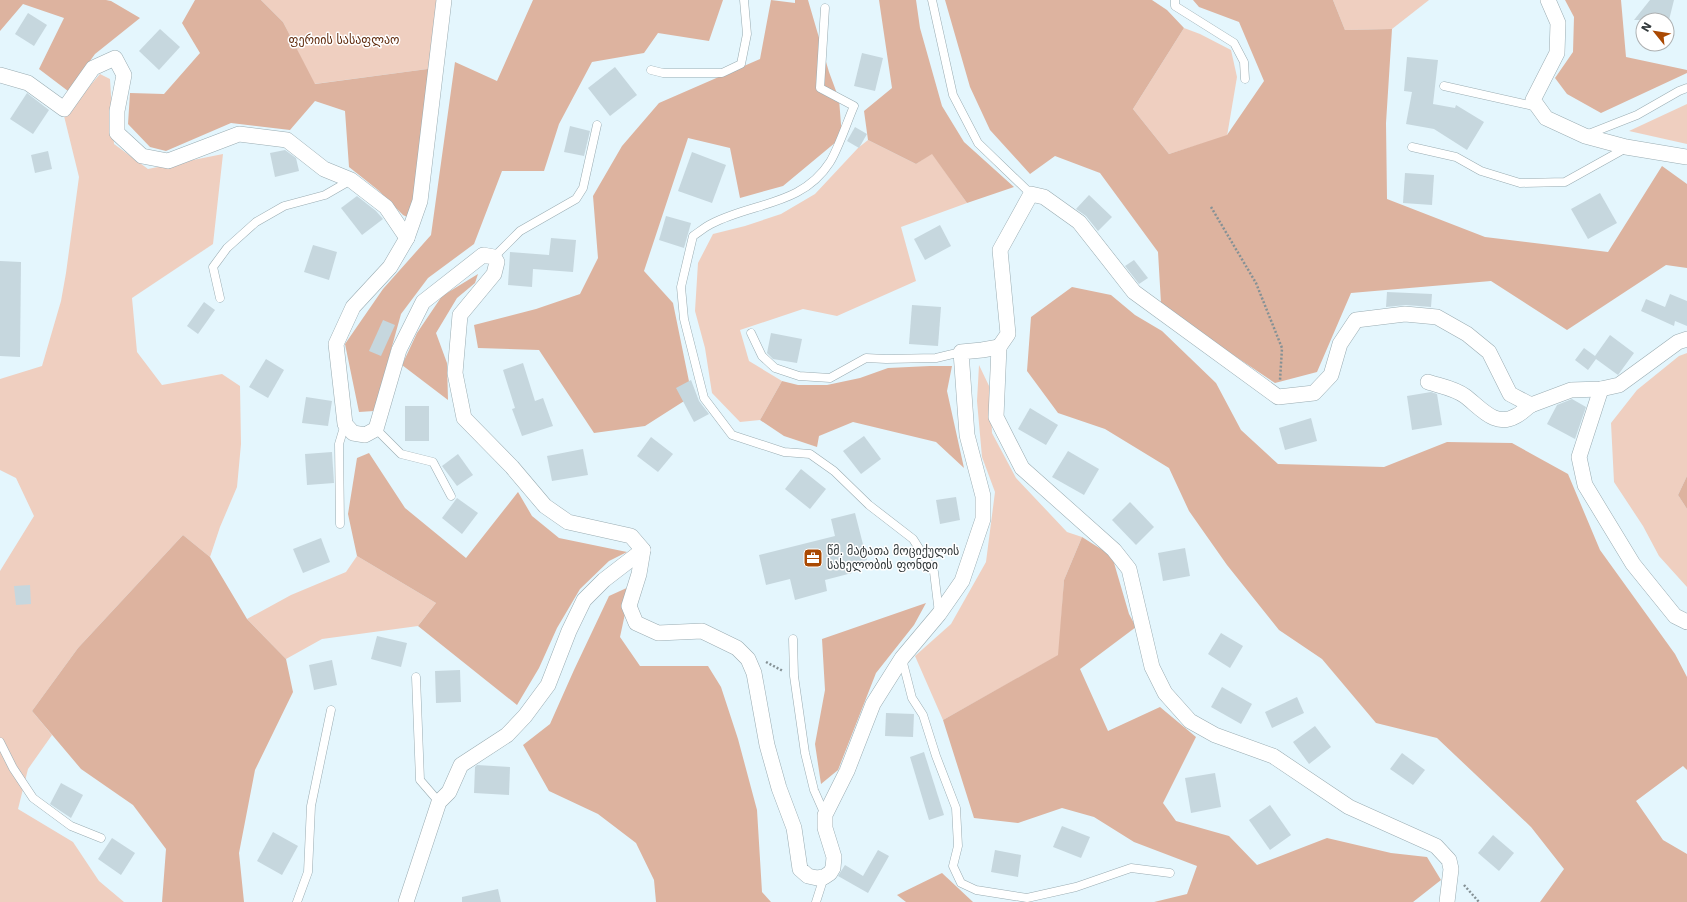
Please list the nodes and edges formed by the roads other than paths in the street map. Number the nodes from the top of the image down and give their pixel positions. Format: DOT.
graph roads {
  1 [pos="444,0"];
  2 [pos="744,0"];
  3 [pos="932,0"];
  4 [pos="1175,0"];
  5 [pos="1548,0"];
  6 [pos="825,8"];
  7 [pos="651,70"];
  8 [pos="0,75"];
  9 [pos="1245,79"];
  10 [pos="1444,86"];
  11 [pos="1687,88"];
  12 [pos="1538,108"];
  13 [pos="597,126"];
  14 [pos="1585,136"];
  15 [pos="1412,147"];
  16 [pos="1626,147"];
  17 [pos="1687,157"];
  18 [pos="351,180"];
  19 [pos="1031,194"];
  20 [pos="407,238"];
  21 [pos="494,257"];
  22 [pos="220,298"];
  23 [pos="751,333"];
  24 [pos="1687,338"];
  25 [pos="999,347"];
  26 [pos="960,352"];
  27 [pos="1428,382"];
  28 [pos="1601,390"];
  29 [pos="1531,405"];
  30 [pos="346,424"];
  31 [pos="376,429"];
  32 [pos="451,496"];
  33 [pos="340,524"];
  34 [pos="643,550"];
  35 [pos="939,614"];
  36 [pos="1687,622"];
  37 [pos="793,640"];
  38 [pos="902,658"];
  39 [pos="416,677"];
  40 [pos="331,710"];
  41 [pos="0,742"];
  42 [pos="439,802"];
  43 [pos="825,815"];
  44 [pos="102,838"];
  45 [pos="1170,872"];
  46 [pos="824,877"];
  47 [pos="297,902"];
  48 [pos="406,902"];
  49 [pos="816,902"];
  50 [pos="1447,902"];
  1 -- 20 [label="street"];
  2 -- 7 [label="lane"];
  3 -- 19 [label="lane"];
  4 -- 9 [label="lane"];
  5 -- 12 [label="street"];
  6 -- 35 [label="lane"];
  8 -- 18 [label="street"];
  10 -- 12 [label="lane"];
  11 -- 14 [label="lane"];
  12 -- 14 [label="street"];
  13 -- 21 [label="lane"];
  14 -- 16 [label="street"];
  15 -- 16 [label="lane"];
  16 -- 17 [label="street"];
  18 -- 20 [label="street"];
  18 -- 22 [label="lane"];
  19 -- 25 [label="street"];
  19 -- 29 [label="street"];
  20 -- 30 [label="street"];
  21 -- 31 [label="street"];
  21 -- 34 [label="street"];
  23 -- 26 [label="lane"];
  24 -- 28 [label="street"];
  25 -- 26 [label="street"];
  25 -- 50 [label="street"];
  26 -- 35 [label="street"];
  27 -- 29 [label="street"];
  28 -- 29 [label="street"];
  28 -- 36 [label="street"];
  30 -- 31 [label="street"];
  30 -- 33 [label="lane"];
  31 -- 32 [label="lane"];
  34 -- 42 [label="street"];
  34 -- 46 [label="street"];
  35 -- 38 [label="street"];
  37 -- 43 [label="lane"];
  38 -- 43 [label="street"];
  38 -- 45 [label="lane"];
  39 -- 42 [label="lane"];
  40 -- 47 [label="lane"];
  41 -- 44 [label="lane"];
  42 -- 48 [label="street"];
  43 -- 46 [label="street"];
  46 -- 49 [label="lane"];
}
